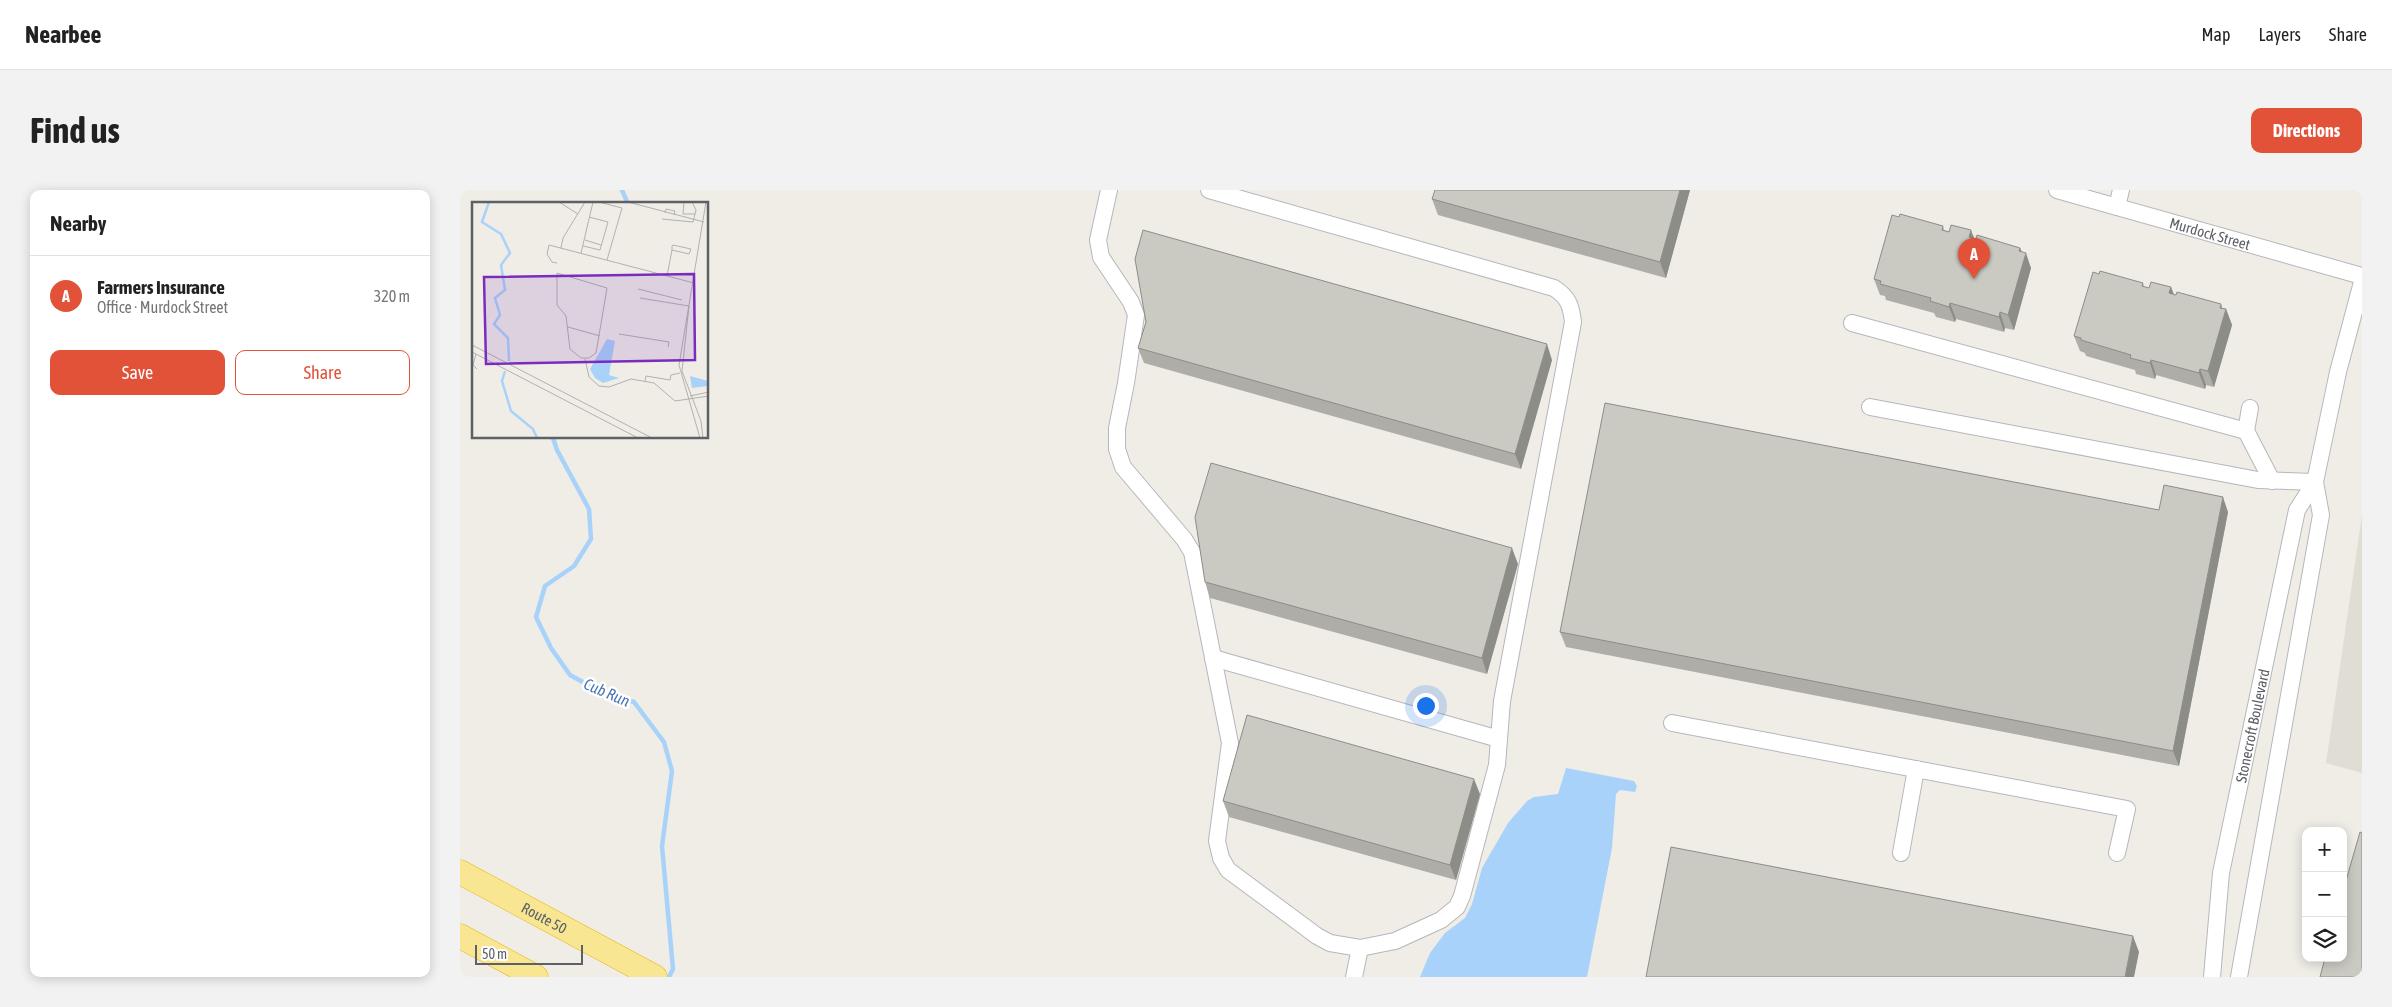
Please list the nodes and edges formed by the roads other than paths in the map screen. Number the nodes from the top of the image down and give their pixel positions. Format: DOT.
graph roads {
  1 [pos="1109,190"];
  2 [pos="1209,190"];
  3 [pos="2058,190"];
  4 [pos="2121,190"];
  5 [pos="2118,207"];
  6 [pos="2362,276"];
  7 [pos="2362,282"];
  8 [pos="1852,323"];
  9 [pos="1870,407"];
  10 [pos="2250,408"];
  11 [pos="2246,431"];
  12 [pos="2272,480"];
  13 [pos="2315,482"];
  14 [pos="1213,658"];
  15 [pos="1672,723"];
  16 [pos="1499,739"];
  17 [pos="1916,769"];
  18 [pos="1901,853"];
  19 [pos="2117,853"];
  20 [pos="460,872"];
  21 [pos="460,936"];
  22 [pos="1360,948"];
  23 [pos="536,977"];
  24 [pos="655,977"];
  25 [pos="1354,977"];
  26 [pos="2212,977"];
  27 [pos="2239,977"];
  1 -- 14 [label="street"];
  2 -- 16 [label="street"];
  3 -- 5 [label="street, Murdock Street"];
  4 -- 5 [label="street"];
  5 -- 6 [label="street, Murdock Street"];
  7 -- 13 [label="street, Stonecroft Boulevard"];
  8 -- 11 [label="street"];
  9 -- 12 [label="street"];
  10 -- 11 [label="street"];
  11 -- 12 [label="street"];
  12 -- 13 [label="street"];
  13 -- 26 [label="street, Stonecroft Boulevard"];
  13 -- 27 [label="street, Stonecroft Boulevard"];
  14 -- 16 [label="street"];
  14 -- 22 [label="street"];
  15 -- 17 [label="street"];
  16 -- 22 [label="street"];
  17 -- 18 [label="street"];
  17 -- 19 [label="street"];
  20 -- 24 [label="highway, Route 50"];
  21 -- 23 [label="highway"];
  22 -- 25 [label="street"];
}
